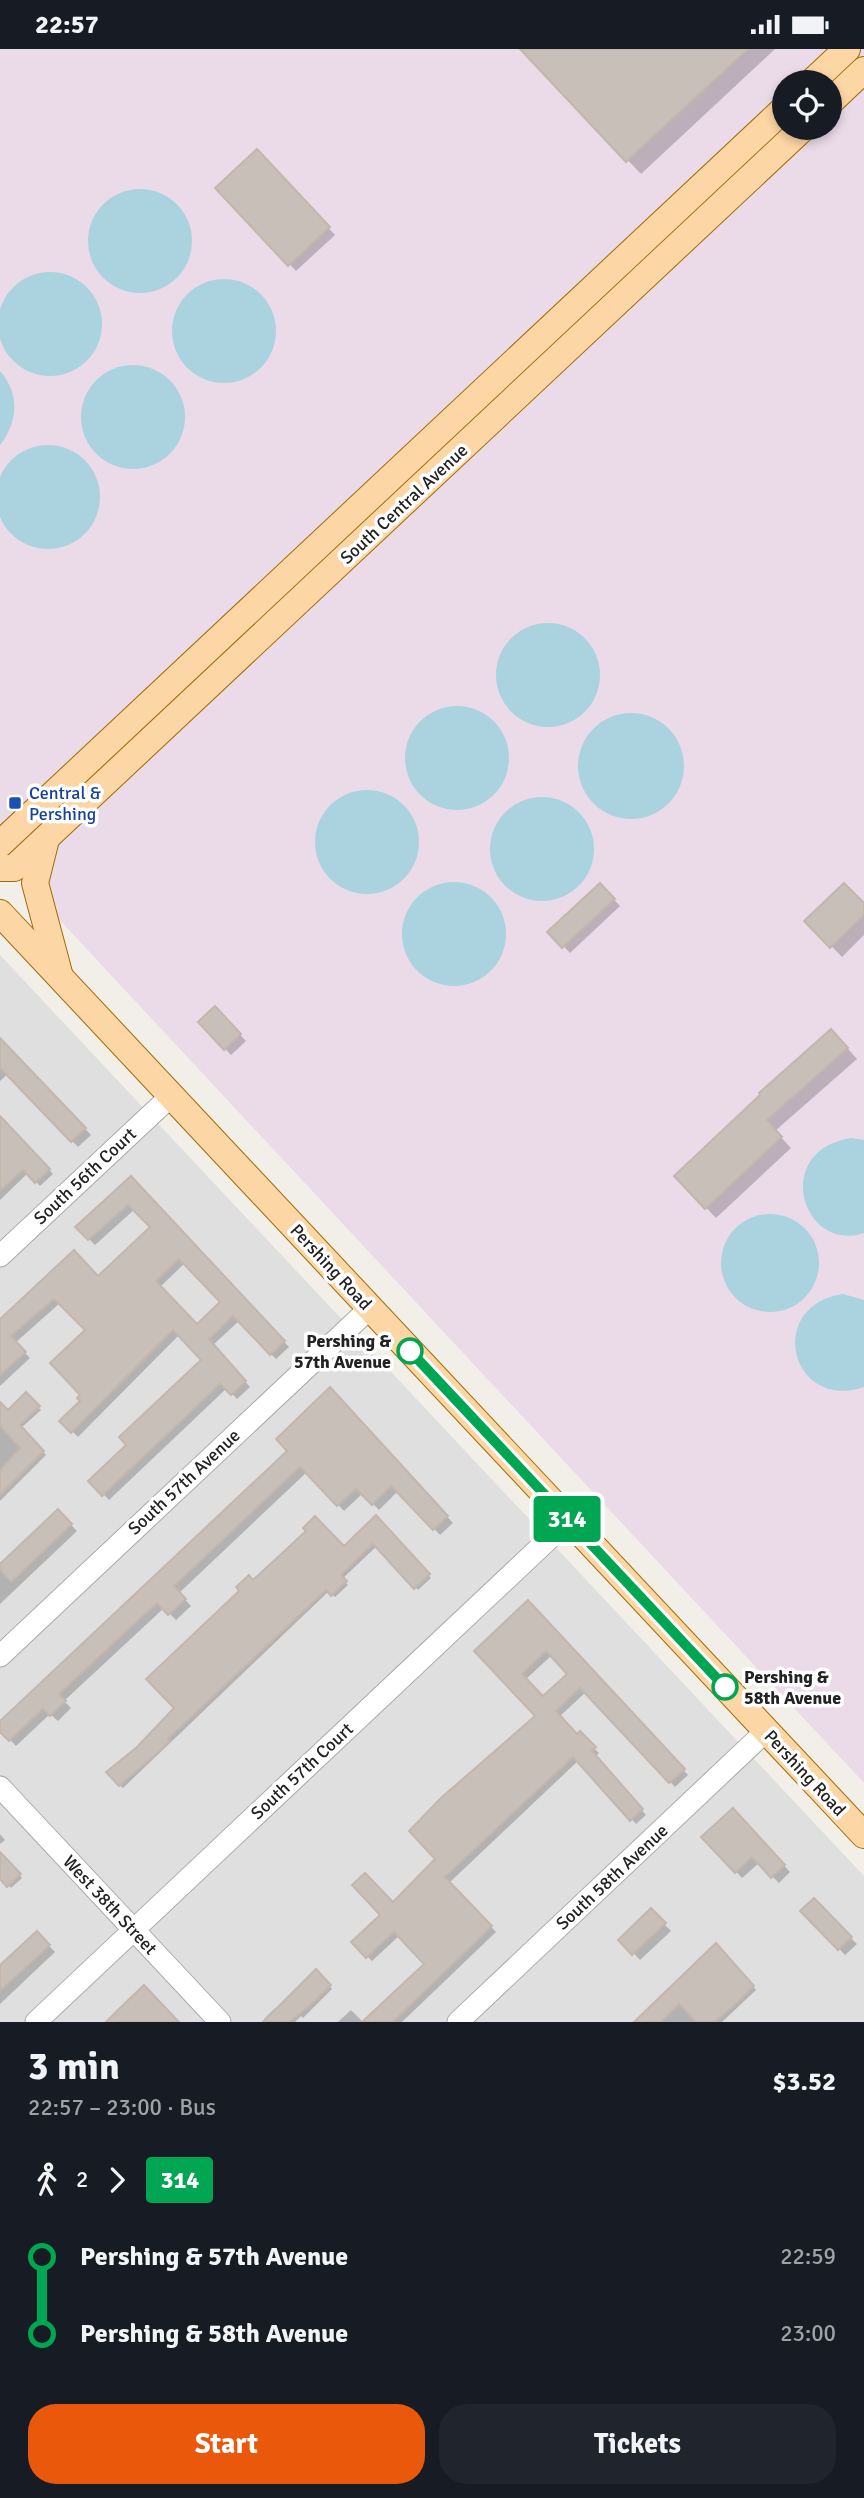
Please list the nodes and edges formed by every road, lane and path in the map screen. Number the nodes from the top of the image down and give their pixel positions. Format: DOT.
graph roads {
  1 [pos="848,49"];
  2 [pos="825,70"];
  3 [pos="864,70"];
  4 [pos="842,91"];
  5 [pos="772,120"];
  6 [pos="790,140"];
  7 [pos="46,839"];
  8 [pos="0,844"];
  9 [pos="0,868"];
  10 [pos="0,913"];
  11 [pos="60,978"];
  12 [pos="171,1096"];
  13 [pos="0,1256"];
  14 [pos="370,1308"];
  15 [pos="569,1520"];
  16 [pos="0,1656"];
  17 [pos="766,1731"];
  18 [pos="0,1787"];
  19 [pos="864,1835"];
  20 [pos="134,1930"];
  21 [pos="36,2022"];
  22 [pos="220,2022"];
  23 [pos="458,2022"];
  1 -- 2 [label="main road"];
  3 -- 4 [label="main road"];
  5 -- 8 [label="main road, South Central Avenue"];
  6 -- 7 [label="main road, South Central Avenue"];
  7 -- 9 [label="main road, South Central Avenue"];
  7 -- 11 [label="main road"];
  10 -- 11 [label="main road, Pershing Road"];
  11 -- 12 [label="main road, Pershing Road"];
  12 -- 13 [label="street, South 56th Court"];
  12 -- 14 [label="main road, Pershing Road"];
  14 -- 15 [label="main road, Pershing Road"];
  14 -- 16 [label="street, South 57th Avenue"];
  15 -- 17 [label="main road, Pershing Road"];
  15 -- 20 [label="street, South 57th Court"];
  17 -- 19 [label="main road, Pershing Road"];
  17 -- 23 [label="street, South 58th Avenue"];
  18 -- 20 [label="street, West 38th Street"];
  20 -- 21 [label="street, South 57th Court"];
  20 -- 22 [label="street, West 38th Street"];
}
